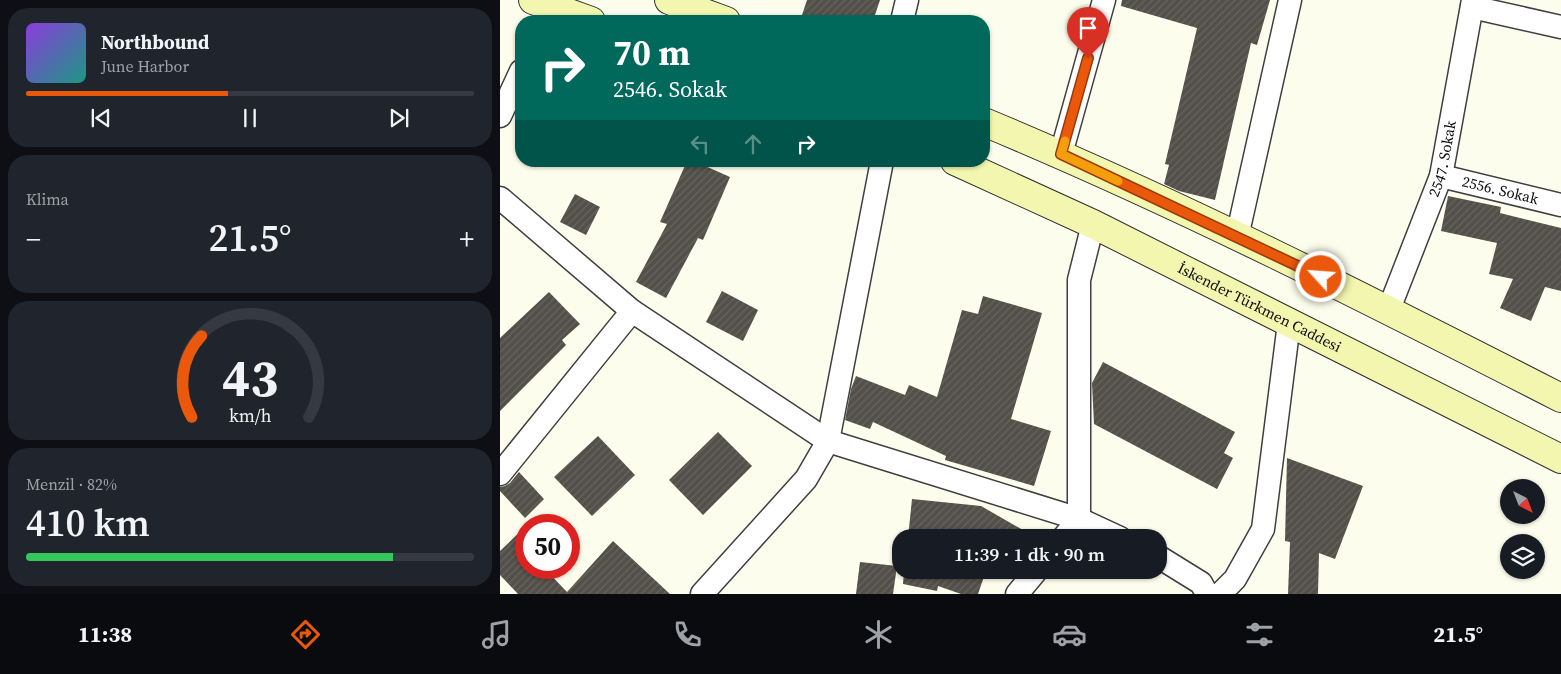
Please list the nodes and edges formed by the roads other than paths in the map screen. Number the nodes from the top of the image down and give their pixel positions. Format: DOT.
graph roads {
  1 [pos="669,0"];
  2 [pos="907,0"];
  3 [pos="1104,0"];
  4 [pos="1290,0"];
  5 [pos="1472,3"];
  6 [pos="546,7"];
  7 [pos="572,15"];
  8 [pos="710,15"];
  9 [pos="903,15"];
  10 [pos="1561,27"];
  11 [pos="515,84"];
  12 [pos="500,116"];
  13 [pos="990,124"];
  14 [pos="1061,154"];
  15 [pos="881,167"];
  16 [pos="968,167"];
  17 [pos="1441,176"];
  18 [pos="500,198"];
  19 [pos="1561,205"];
  20 [pos="1093,224"];
  21 [pos="1237,237"];
  22 [pos="1388,310"];
  23 [pos="632,311"];
  24 [pos="1289,323"];
  25 [pos="1561,398"];
  26 [pos="828,441"];
  27 [pos="1561,459"];
  28 [pos="500,474"];
  29 [pos="1078,519"];
  30 [pos="1071,529"];
  31 [pos="1100,529"];
  32 [pos="1167,562"];
  33 [pos="1030,579"];
  34 [pos="702,594"];
  35 [pos="1017,594"];
  36 [pos="1207,594"];
  37 [pos="1220,594"];
  1 -- 8 [label="main road"];
  2 -- 9 [label="street"];
  3 -- 14 [label="street"];
  4 -- 21 [label="street"];
  5 -- 10 [label="street"];
  5 -- 17 [label="street, 2547. Sokak"];
  6 -- 7 [label="main road"];
  11 -- 12 [label="street"];
  13 -- 14 [label="main road"];
  14 -- 21 [label="main road"];
  15 -- 26 [label="street"];
  16 -- 20 [label="main road, İskender Türkmen Caddesi"];
  17 -- 19 [label="street, 2556. Sokak"];
  17 -- 22 [label="street, 2547. Sokak"];
  18 -- 23 [label="street"];
  20 -- 24 [label="main road, İskender Türkmen Caddesi"];
  20 -- 29 [label="street"];
  21 -- 22 [label="main road"];
  22 -- 25 [label="main road"];
  23 -- 26 [label="street"];
  23 -- 28 [label="street"];
  24 -- 27 [label="main road, İskender Türkmen Caddesi"];
  24 -- 37 [label="street"];
  26 -- 29 [label="street"];
  26 -- 34 [label="street"];
  29 -- 30 [label="street"];
  29 -- 31 [label="street"];
  32 -- 36 [label="street"];
  33 -- 35 [label="street"];
}
